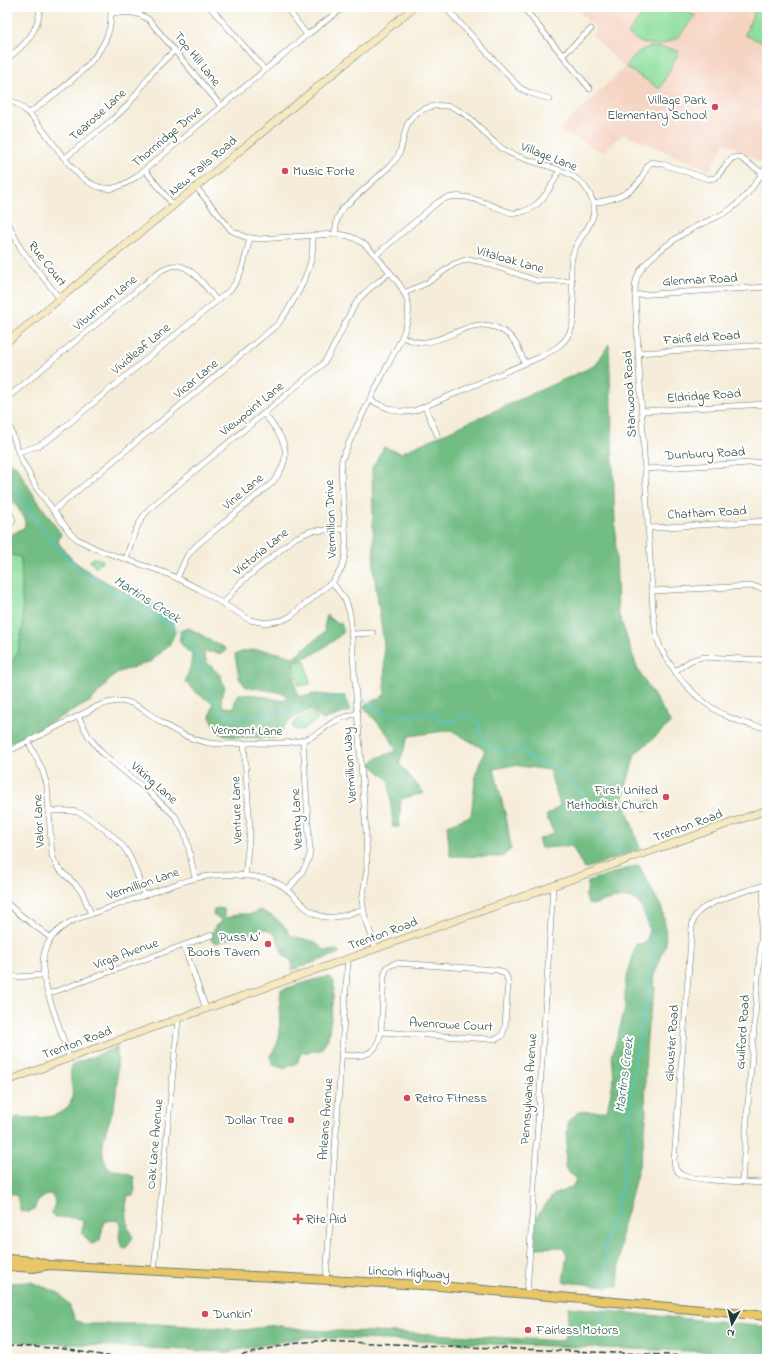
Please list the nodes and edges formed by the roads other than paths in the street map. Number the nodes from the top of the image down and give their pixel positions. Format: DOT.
graph roads {
  1 [pos="40,7"];
  2 [pos="110,7"];
  3 [pos="210,7"];
  4 [pos="286,7"];
  5 [pos="344,7"];
  6 [pos="414,7"];
  7 [pos="445,7"];
  8 [pos="523,7"];
  9 [pos="112,13"];
  10 [pos="591,29"];
  11 [pos="307,34"];
  12 [pos="175,50"];
  13 [pos="563,55"];
  14 [pos="7,59"];
  15 [pos="265,70"];
  16 [pos="590,89"];
  17 [pos="7,99"];
  18 [pos="550,99"];
  19 [pos="221,106"];
  20 [pos="29,113"];
  21 [pos="65,158"];
  22 [pos="767,166"];
  23 [pos="145,170"];
  24 [pos="559,170"];
  25 [pos="765,174"];
  26 [pos="196,187"];
  27 [pos="593,203"];
  28 [pos="174,206"];
  29 [pos="7,221"];
  30 [pos="335,234"];
  31 [pos="312,236"];
  32 [pos="250,238"];
  33 [pos="376,255"];
  34 [pos="390,272"];
  35 [pos="572,282"];
  36 [pos="767,287"];
  37 [pos="404,293"];
  38 [pos="635,295"];
  39 [pos="60,299"];
  40 [pos="217,301"];
  41 [pos="402,337"];
  42 [pos="7,342"];
  43 [pos="767,345"];
  44 [pos="638,353"];
  45 [pos="525,363"];
  46 [pos="7,398"];
  47 [pos="370,400"];
  48 [pos="767,404"];
  49 [pos="426,407"];
  50 [pos="642,411"];
  51 [pos="264,414"];
  52 [pos="7,418"];
  53 [pos="437,434"];
  54 [pos="18,452"];
  55 [pos="767,462"];
  56 [pos="645,469"];
  57 [pos="7,508"];
  58 [pos="53,511"];
  59 [pos="767,521"];
  60 [pos="7,526"];
  61 [pos="649,528"];
  62 [pos="345,529"];
  63 [pos="126,559"];
  64 [pos="177,578"];
  65 [pos="332,582"];
  66 [pos="767,589"];
  67 [pos="652,592"];
  68 [pos="223,604"];
  69 [pos="373,633"];
  70 [pos="352,634"];
  71 [pos="767,660"];
  72 [pos="675,671"];
  73 [pos="358,713"];
  74 [pos="78,716"];
  75 [pos="767,728"];
  76 [pos="303,740"];
  77 [pos="28,741"];
  78 [pos="244,744"];
  79 [pos="7,752"];
  80 [pos="767,810"];
  81 [pos="49,812"];
  82 [pos="245,876"];
  83 [pos="195,878"];
  84 [pos="765,885"];
  85 [pos="553,886"];
  86 [pos="288,889"];
  87 [pos="144,895"];
  88 [pos="7,903"];
  89 [pos="363,909"];
  90 [pos="91,914"];
  91 [pos="212,935"];
  92 [pos="51,938"];
  93 [pos="184,946"];
  94 [pos="376,949"];
  95 [pos="348,960"];
  96 [pos="7,974"];
  97 [pos="43,975"];
  98 [pos="48,994"];
  99 [pos="206,1009"];
  100 [pos="178,1019"];
  101 [pos="381,1032"];
  102 [pos="341,1055"];
  103 [pos="70,1059"];
  104 [pos="7,1081"];
  105 [pos="742,1181"];
  106 [pos="767,1183"];
  107 [pos="7,1259"];
  108 [pos="50,1265"];
  109 [pos="7,1266"];
  110 [pos="154,1271"];
  111 [pos="326,1280"];
  112 [pos="527,1294"];
  113 [pos="767,1316"];
  1 -- 14 [label="street"];
  2 -- 9 [label="street"];
  3 -- 15 [label="street"];
  4 -- 11 [label="street"];
  5 -- 11 [label="street, Thornridge Drive"];
  6 -- 26 [label="main road, New Falls Road"];
  7 -- 18 [label="street"];
  8 -- 13 [label="street"];
  9 -- 12 [label="street, Top Hill Lane"];
  9 -- 20 [label="street"];
  10 -- 13 [label="street"];
  11 -- 15 [label="street, Thornridge Drive"];
  12 -- 19 [label="street, Top Hill Lane"];
  12 -- 21 [label="street, Tearose Lane"];
  13 -- 16 [label="street"];
  15 -- 19 [label="street, Thornridge Drive"];
  17 -- 20 [label="street, Thornridge Drive"];
  19 -- 23 [label="street, Thornridge Drive"];
  20 -- 21 [label="street, Thornridge Drive"];
  21 -- 23 [label="street, Thornridge Drive"];
  22 -- 25 [label="street, Stanwood Road"];
  23 -- 28 [label="street"];
  24 -- 27 [label="street, Village Lane"];
  24 -- 30 [label="street, Village Lane"];
  24 -- 33 [label="street"];
  25 -- 27 [label="street"];
  25 -- 38 [label="street, Stanwood Road"];
  26 -- 28 [label="main road, New Falls Road"];
  26 -- 32 [label="street, Vermillion Drive"];
  27 -- 35 [label="street"];
  28 -- 39 [label="main road, New Falls Road"];
  29 -- 39 [label="street, Rue Court"];
  30 -- 31 [label="street, Vermillion Drive"];
  30 -- 33 [label="street, Vermillion Drive"];
  31 -- 32 [label="street, Vermillion Drive"];
  31 -- 58 [label="street, Vicar Lane"];
  32 -- 40 [label="street, Vividleaf Lane"];
  33 -- 34 [label="street, Vermillion Drive"];
  34 -- 37 [label="street, Vermillion Drive"];
  34 -- 51 [label="street, Viewpoint Lane"];
  35 -- 37 [label="street, Vitaloak Lane"];
  35 -- 45 [label="street"];
  36 -- 38 [label="street, Glenmar Road"];
  37 -- 41 [label="street, Vermillion Drive"];
  38 -- 44 [label="street, Stanwood Road"];
  39 -- 42 [label="main road, New Falls Road"];
  40 -- 46 [label="street, Viburnum Lane"];
  40 -- 54 [label="street, Vividleaf Lane"];
  41 -- 45 [label="street"];
  41 -- 47 [label="street, Vermillion Drive"];
  43 -- 44 [label="street, Fairfield Road"];
  44 -- 50 [label="street, Stanwood Road"];
  45 -- 49 [label="street"];
  47 -- 49 [label="street"];
  47 -- 62 [label="street, Vermillion Drive"];
  48 -- 50 [label="street, Eldridge Road"];
  49 -- 53 [label="street"];
  50 -- 56 [label="street, Stanwood Road"];
  51 -- 63 [label="street, Viewpoint Lane"];
  51 -- 64 [label="street, Vine Lane"];
  52 -- 54 [label="street, Vermillion Drive"];
  54 -- 58 [label="street, Vermillion Drive"];
  55 -- 56 [label="street, Dunbury Road"];
  56 -- 61 [label="street, Stanwood Road"];
  57 -- 60 [label="street"];
  58 -- 63 [label="street, Vermillion Drive"];
  59 -- 61 [label="street, Chatham Road"];
  61 -- 67 [label="street, Stanwood Road"];
  62 -- 65 [label="street, Vermillion Drive"];
  62 -- 68 [label="street, Victoria Lane"];
  63 -- 64 [label="street, Vermillion Drive"];
  64 -- 68 [label="street, Vermillion Drive"];
  65 -- 68 [label="street, Vermillion Drive"];
  65 -- 70 [label="street, Vermillion Way"];
  66 -- 67 [label="street"];
  67 -- 72 [label="street, Stanwood Road"];
  69 -- 70 [label="street"];
  70 -- 73 [label="street, Vermillion Way"];
  71 -- 72 [label="street"];
  72 -- 75 [label="street, Stanwood Road"];
  73 -- 76 [label="street, Vermont Lane"];
  73 -- 89 [label="street, Vermillion Way"];
  74 -- 77 [label="street, Vermont Lane"];
  74 -- 78 [label="street, Vermont Lane"];
  74 -- 83 [label="street, Viking Lane"];
  76 -- 78 [label="street, Vermont Lane"];
  76 -- 86 [label="street, Vestry Lane"];
  77 -- 79 [label="street, Vermont Lane"];
  77 -- 81 [label="street, Valor Lane"];
  78 -- 82 [label="street, Venture Lane"];
  80 -- 85 [label="main road, Trenton Road"];
  81 -- 87 [label="street"];
  81 -- 90 [label="street, Valor Lane"];
  82 -- 83 [label="street, Vermillion Lane"];
  82 -- 86 [label="street, Vermillion Lane"];
  83 -- 87 [label="street, Vermillion Lane"];
  84 -- 105 [label="street, Guilford Road"];
  84 -- 105 [label="street, Glouster Road"];
  85 -- 94 [label="main road, Trenton Road"];
  85 -- 112 [label="street, Pennsylvania Avenue"];
  86 -- 89 [label="street, Vermillion Lane"];
  87 -- 90 [label="street, Vermillion Lane"];
  88 -- 92 [label="street"];
  89 -- 94 [label="street, Vermillion Way"];
  90 -- 92 [label="street, Vermillion Lane"];
  91 -- 93 [label="street, Virga Avenue"];
  92 -- 97 [label="street, Vermillion Lane"];
  93 -- 98 [label="street, Virga Avenue"];
  93 -- 99 [label="street"];
  94 -- 95 [label="main road, Trenton Road"];
  95 -- 99 [label="main road, Trenton Road"];
  95 -- 102 [label="street, Arleans Avenue"];
  96 -- 97 [label="street"];
  97 -- 98 [label="street, Vermillion Lane"];
  98 -- 103 [label="street, Vermillion Lane"];
  99 -- 100 [label="main road, Trenton Road"];
  100 -- 103 [label="main road, Trenton Road"];
  100 -- 110 [label="street, Oak Lane Avenue"];
  101 -- 101 [label="street, Avenrowe Court"];
  101 -- 102 [label="street"];
  102 -- 111 [label="street, Arleans Avenue"];
  103 -- 104 [label="main road, Trenton Road"];
  105 -- 106 [label="street"];
  107 -- 108 [label="main road, Lincoln Highway"];
  108 -- 109 [label="main road, Lincoln Highway"];
  108 -- 110 [label="main road, Lincoln Highway"];
  110 -- 111 [label="main road, Lincoln Highway"];
  111 -- 112 [label="main road, Lincoln Highway"];
  112 -- 113 [label="main road, Lincoln Highway"];
}
